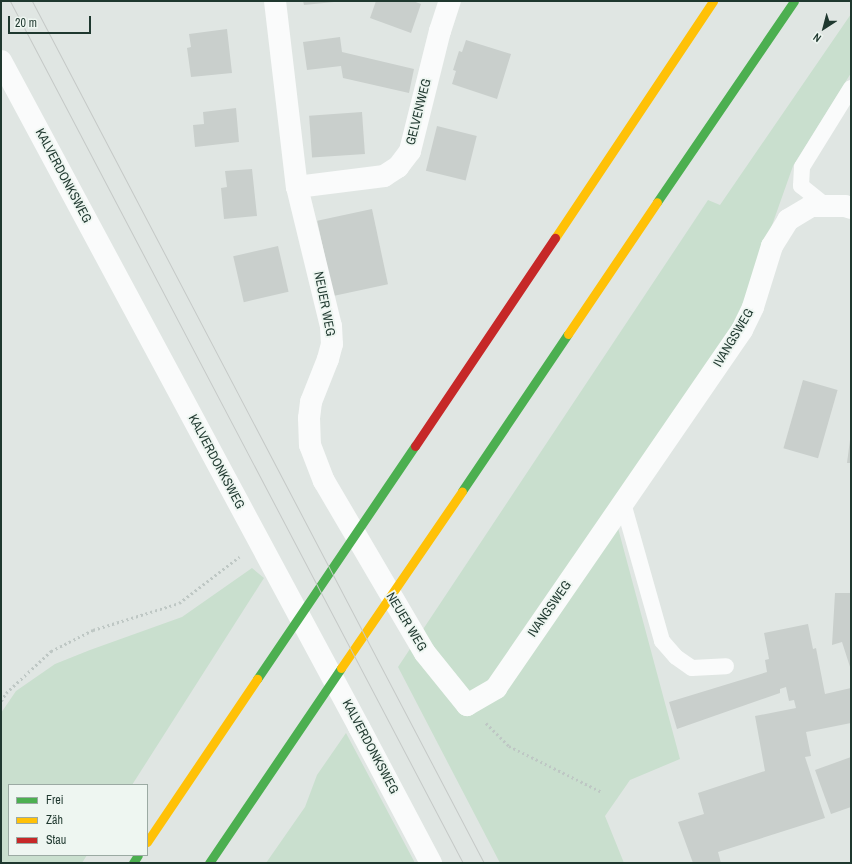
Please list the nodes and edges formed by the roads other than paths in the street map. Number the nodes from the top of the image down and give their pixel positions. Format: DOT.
graph roads {
  1 [pos="274,1"];
  2 [pos="450,1"];
  3 [pos="713,1"];
  4 [pos="794,1"];
  5 [pos="1,61"];
  6 [pos="851,88"];
  7 [pos="297,187"];
  8 [pos="826,206"];
  9 [pos="851,208"];
  10 [pos="623,503"];
  11 [pos="726,666"];
  12 [pos="467,705"];
  13 [pos="148,841"];
  14 [pos="209,863"];
  15 [pos="431,863"];
  1 -- 7 [label="street, NEUER WEG"];
  2 -- 7 [label="street, GELVENWEG"];
  3 -- 13 [label="highway"];
  4 -- 14 [label="highway"];
  5 -- 15 [label="street, KALVERDONKSWEG"];
  6 -- 8 [label="lane"];
  7 -- 12 [label="street, NEUER WEG"];
  8 -- 9 [label="street, IVANGSWEG"];
  8 -- 10 [label="street, IVANGSWEG"];
  10 -- 11 [label="lane"];
  10 -- 12 [label="street, IVANGSWEG"];
}
